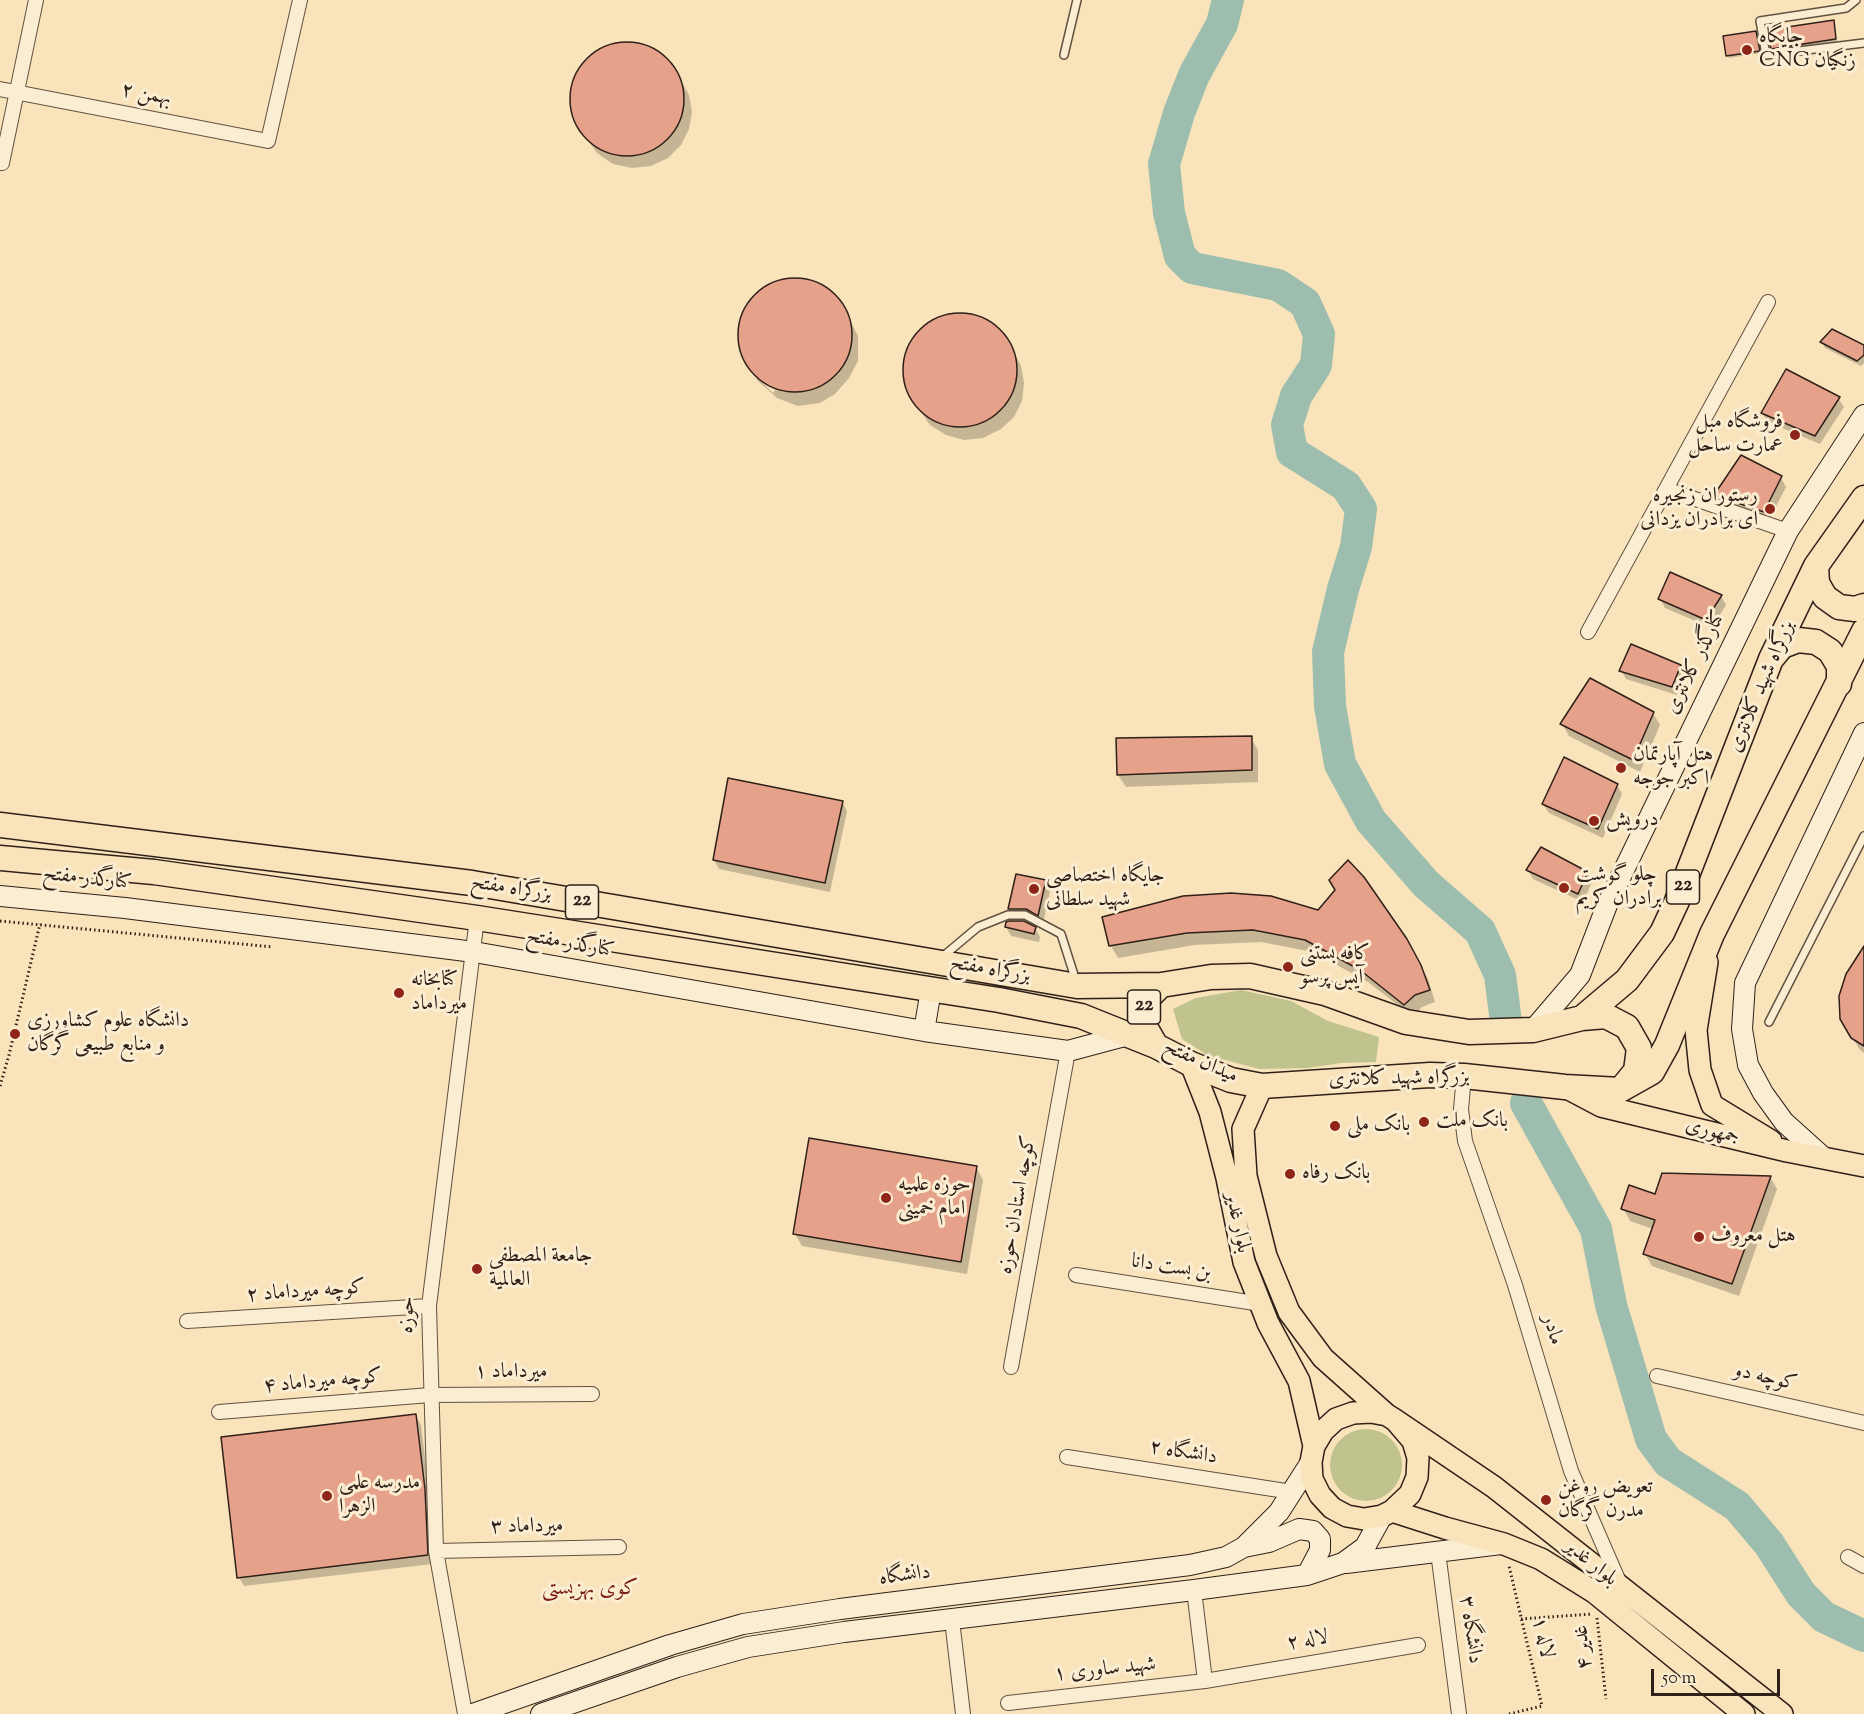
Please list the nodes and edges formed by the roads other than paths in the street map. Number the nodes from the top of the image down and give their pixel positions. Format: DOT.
graph roads {
  1 [pos="36,0"];
  2 [pos="300,0"];
  3 [pos="1077,0"];
  4 [pos="1856,0"];
  5 [pos="1864,43"];
  6 [pos="1064,56"];
  7 [pos="0,89"];
  8 [pos="16,93"];
  9 [pos="1,163"];
  10 [pos="1768,302"];
  11 [pos="1864,416"];
  12 [pos="1666,489"];
  13 [pos="1864,498"];
  14 [pos="1788,531"];
  15 [pos="1816,567"];
  16 [pos="1864,606"];
  17 [pos="1864,631"];
  18 [pos="1588,632"];
  19 [pos="1771,659"];
  20 [pos="1839,684"];
  21 [pos="1862,744"];
  22 [pos="0,825"];
  23 [pos="1864,836"];
  24 [pos="0,858"];
  25 [pos="0,896"];
  26 [pos="477,918"];
  27 [pos="1712,934"];
  28 [pos="474,952"];
  29 [pos="936,962"];
  30 [pos="1161,985"];
  31 [pos="1077,986"];
  32 [pos="932,990"];
  33 [pos="1582,1018"];
  34 [pos="1769,1022"];
  35 [pos="1533,1030"];
  36 [pos="924,1031"];
  37 [pos="1128,1035"];
  38 [pos="1156,1046"];
  39 [pos="1068,1051"];
  40 [pos="1191,1064"];
  41 [pos="1464,1076"];
  42 [pos="1300,1083"];
  43 [pos="1262,1086"];
  44 [pos="1564,1087"];
  45 [pos="1620,1089"];
  46 [pos="1786,1151"];
  47 [pos="1824,1158"];
  48 [pos="1864,1166"];
  49 [pos="1076,1275"];
  50 [pos="1261,1304"];
  51 [pos="429,1306"];
  52 [pos="187,1321"];
  53 [pos="1011,1366"];
  54 [pos="1657,1376"];
  55 [pos="592,1394"];
  56 [pos="430,1395"];
  57 [pos="219,1412"];
  58 [pos="1391,1417"];
  59 [pos="1864,1423"];
  60 [pos="1312,1454"];
  61 [pos="1067,1457"];
  62 [pos="1292,1492"];
  63 [pos="1387,1514"];
  64 [pos="1504,1544"];
  65 [pos="619,1547"];
  66 [pos="1244,1547"];
  67 [pos="436,1551"];
  68 [pos="1438,1552"];
  69 [pos="1848,1557"];
  70 [pos="1343,1563"];
  71 [pos="1864,1566"];
  72 [pos="1307,1575"];
  73 [pos="1194,1590"];
  74 [pos="1623,1590"];
  75 [pos="952,1620"];
  76 [pos="1418,1645"];
  77 [pos="1206,1681"];
  78 [pos="1008,1703"];
  79 [pos="465,1714"];
  80 [pos="473,1714"];
  81 [pos="542,1714"];
  82 [pos="963,1714"];
  83 [pos="1459,1714"];
  84 [pos="1744,1714"];
  85 [pos="1782,1714"];
  1 -- 8 [label="street"];
  2 -- 8 [label="street, بهمن ۲"];
  3 -- 6 [label="lane"];
  4 -- 5 [label="lane"];
  7 -- 8 [label="street, بهمن ۲"];
  8 -- 9 [label="street"];
  10 -- 12 [label="street"];
  11 -- 14 [label="main road, کنارگذر کلانتری"];
  12 -- 14 [label="street"];
  12 -- 18 [label="street"];
  13 -- 15 [label="highway, بزرگراه شهید کلانتری / 22"];
  14 -- 35 [label="main road, کنارگذر کلانتری"];
  15 -- 16 [label="highway"];
  15 -- 19 [label="highway, بزرگراه شهید کلانتری / 22"];
  17 -- 20 [label="highway, 22"];
  19 -- 20 [label="highway"];
  19 -- 33 [label="highway, بزرگراه شهید کلانتری / 22"];
  20 -- 27 [label="highway, 22"];
  21 -- 47 [label="main road"];
  22 -- 29 [label="highway, بزرگراه مفتح / 22"];
  23 -- 34 [label="lane"];
  24 -- 26 [label="highway, بزرگراه مفتح / 22"];
  25 -- 28 [label="main road, کنارگذر مفتح"];
  26 -- 28 [label="street, حوزه"];
  26 -- 32 [label="highway, بزرگراه مفتح / 22"];
  27 -- 45 [label="highway, 22"];
  27 -- 46 [label="main road"];
  28 -- 36 [label="main road, کنارگذر مفتح"];
  28 -- 51 [label="street, حوزه"];
  29 -- 31 [label="highway, بزرگراه مفتح / 22"];
  29 -- 31 [label="lane"];
  30 -- 31 [label="highway, بزرگراه مفتح / 22"];
  30 -- 35 [label="highway, بزرگراه شهید کلانتری / 22"];
  30 -- 38 [label="highway, میدان مفتح / 22"];
  32 -- 36 [label="main road"];
  32 -- 37 [label="highway, بزرگراه مفتح / 22"];
  33 -- 35 [label="highway, بزرگراه شهید کلانتری / 22"];
  33 -- 45 [label="highway"];
  36 -- 39 [label="main road, کنارگذر مفتح"];
  37 -- 38 [label="highway, بزرگراه مفتح / 22"];
  37 -- 39 [label="main road, کنارگذر مفتح"];
  38 -- 40 [label="highway, میدان مفتح / 22"];
  39 -- 53 [label="street, کوچه استادان حوزه"];
  40 -- 43 [label="highway, میدان مفتح / 22"];
  40 -- 50 [label="main road, بلوار غدیر"];
  41 -- 42 [label="highway, بزرگراه شهید کلانتری / 22"];
  41 -- 44 [label="highway, بزرگراه شهید کلانتری / 22"];
  41 -- 74 [label="street, مادر"];
  42 -- 43 [label="highway, میدان مفتح / 22"];
  43 -- 58 [label="main road, بلوار غدیر"];
  44 -- 45 [label="highway, بزرگراه شهید کلانتری / 22"];
  44 -- 46 [label="main road, جمهوری"];
  46 -- 47 [label="main road, جمهوری"];
  47 -- 48 [label="main road, جمهوری"];
  49 -- 50 [label="street, بن بست دانا"];
  50 -- 60 [label="main road, بلوار غدیر"];
  51 -- 52 [label="street, کوچه میرداماد ۲"];
  51 -- 56 [label="street, حوزه"];
  54 -- 59 [label="street, کوچه دو"];
  55 -- 56 [label="street, ۱ میرداماد"];
  56 -- 57 [label="street, کوچه میرداماد ۴"];
  56 -- 67 [label="street, حوزه"];
  58 -- 60 [label="main road"];
  58 -- 63 [label="main road"];
  58 -- 74 [label="main road, بلوار غدیر"];
  60 -- 62 [label="main road, دانشگاه"];
  60 -- 63 [label="main road"];
  61 -- 62 [label="street, دانشگاه ۲"];
  62 -- 66 [label="main road, دانشگاه"];
  63 -- 64 [label="main road, بلوار غدیر"];
  63 -- 70 [label="main road"];
  64 -- 68 [label="main road, بلوار غدیر"];
  64 -- 84 [label="main road, بلوار غدیر"];
  65 -- 67 [label="street, ۳ میرداماد"];
  66 -- 72 [label="main road"];
  66 -- 80 [label="main road, دانشگاه"];
  67 -- 79 [label="street, حوزه"];
  68 -- 70 [label="main road, بلوار غدیر"];
  68 -- 83 [label="street, ۳ دانشگاه"];
  69 -- 71 [label="street"];
  70 -- 72 [label="main road"];
  72 -- 73 [label="main road"];
  73 -- 75 [label="main road"];
  73 -- 77 [label="street"];
  74 -- 85 [label="main road, بلوار غدیر"];
  75 -- 81 [label="main road"];
  75 -- 82 [label="street"];
  76 -- 77 [label="street, ۲ لاله"];
  77 -- 78 [label="street, ۱ شهید ساوری"];
}
